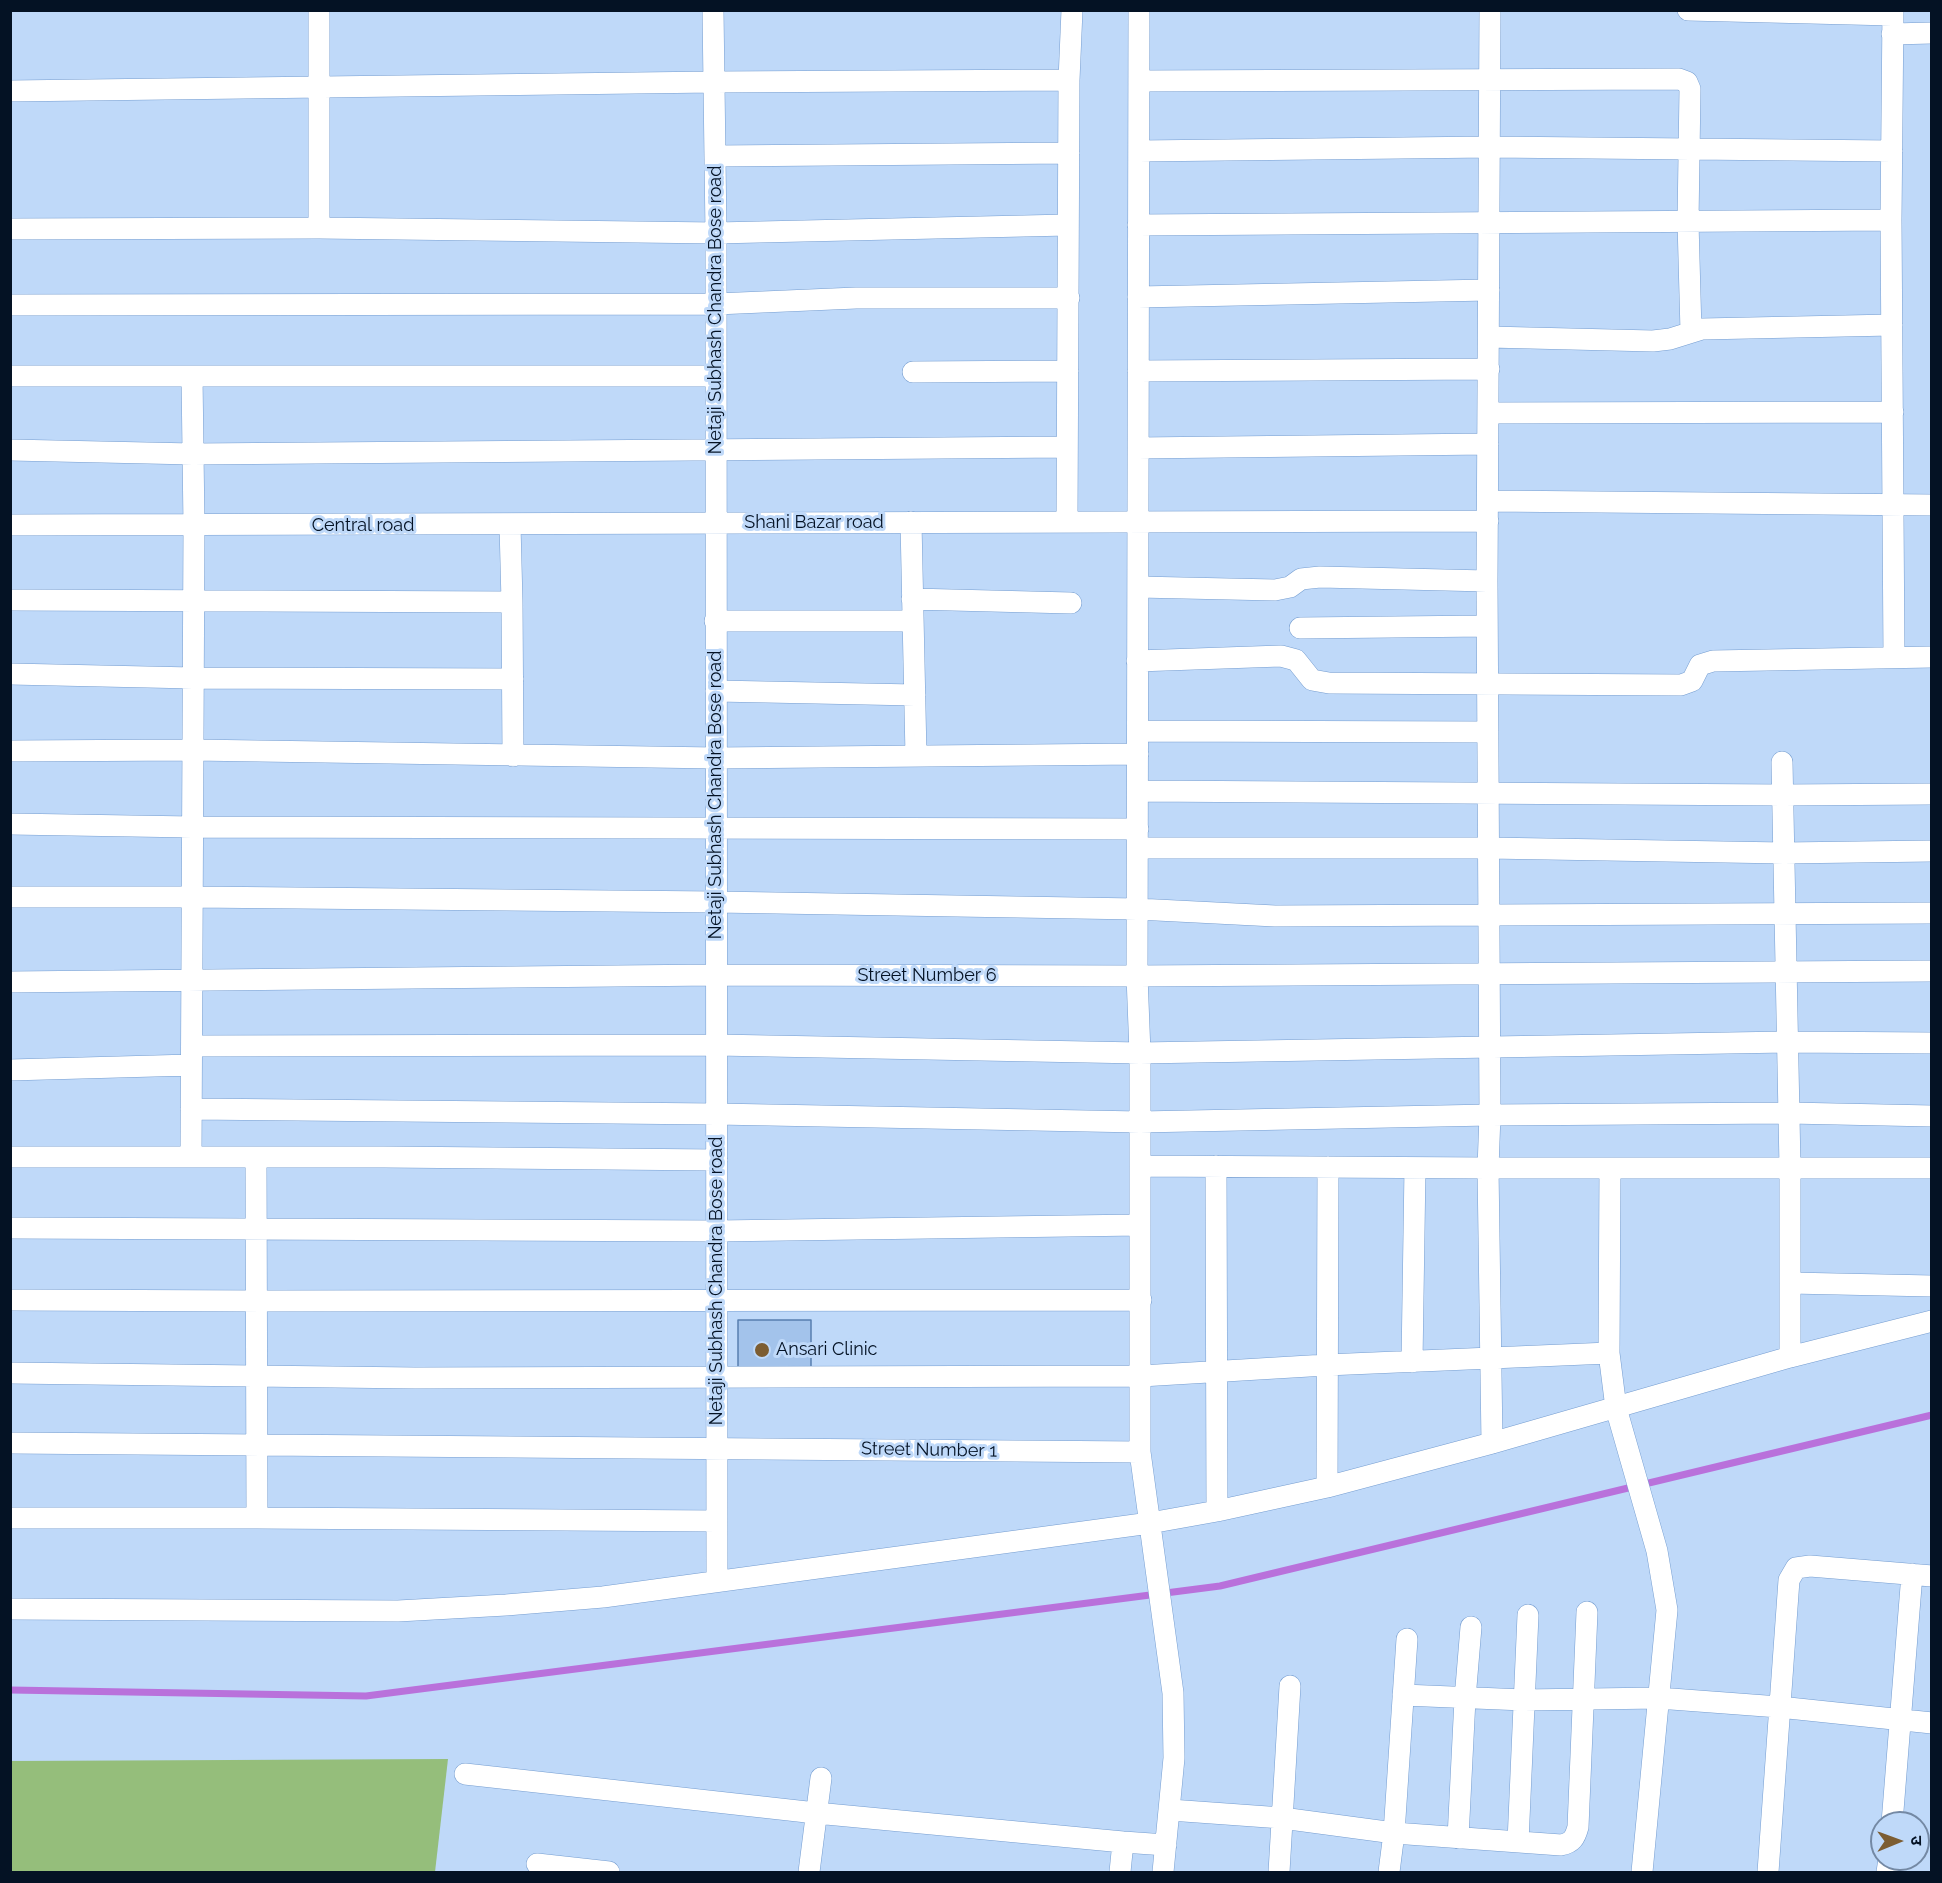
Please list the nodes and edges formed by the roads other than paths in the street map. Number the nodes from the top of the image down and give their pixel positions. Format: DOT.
graph roads {
  1 [pos="319,10"];
  2 [pos="713,10"];
  3 [pos="1072,10"];
  4 [pos="1140,10"];
  5 [pos="1490,10"];
  6 [pos="1688,10"];
  7 [pos="1892,20"];
  8 [pos="1932,33"];
  9 [pos="1490,78"];
  10 [pos="1069,80"];
  11 [pos="1139,81"];
  12 [pos="714,82"];
  13 [pos="319,87"];
  14 [pos="10,91"];
  15 [pos="1490,147"];
  16 [pos="1690,148"];
  17 [pos="1138,151"];
  18 [pos="1892,152"];
  19 [pos="1069,153"];
  20 [pos="716,156"];
  21 [pos="1891,220"];
  22 [pos="1688,222"];
  23 [pos="1490,223"];
  24 [pos="1068,225"];
  25 [pos="1138,225"];
  26 [pos="319,228"];
  27 [pos="10,229"];
  28 [pos="716,232"];
  29 [pos="1489,290"];
  30 [pos="1138,297"];
  31 [pos="1068,298"];
  32 [pos="716,304"];
  33 [pos="10,305"];
  34 [pos="1893,325"];
  35 [pos="1691,332"];
  36 [pos="1489,337"];
  37 [pos="1488,369"];
  38 [pos="1068,371"];
  39 [pos="1138,371"];
  40 [pos="914,372"];
  41 [pos="10,376"];
  42 [pos="192,376"];
  43 [pos="716,376"];
  44 [pos="1893,412"];
  45 [pos="1488,413"];
  46 [pos="1488,444"];
  47 [pos="1067,447"];
  48 [pos="1138,448"];
  49 [pos="10,450"];
  50 [pos="716,450"];
  51 [pos="193,454"];
  52 [pos="1894,503"];
  53 [pos="1932,505"];
  54 [pos="1488,511"];
  55 [pos="1067,520"];
  56 [pos="1138,520"];
  57 [pos="911,522"];
  58 [pos="716,524"];
  59 [pos="10,525"];
  60 [pos="510,525"];
  61 [pos="194,526"];
  62 [pos="1487,581"];
  63 [pos="1138,587"];
  64 [pos="912,599"];
  65 [pos="10,600"];
  66 [pos="194,602"];
  67 [pos="512,602"];
  68 [pos="1071,603"];
  69 [pos="715,621"];
  70 [pos="913,621"];
  71 [pos="1487,626"];
  72 [pos="1300,627"];
  73 [pos="1894,657"];
  74 [pos="1932,657"];
  75 [pos="1137,661"];
  76 [pos="10,674"];
  77 [pos="193,678"];
  78 [pos="513,679"];
  79 [pos="1487,686"];
  80 [pos="716,691"];
  81 [pos="915,695"];
  82 [pos="1138,730"];
  83 [pos="1488,732"];
  84 [pos="193,750"];
  85 [pos="10,751"];
  86 [pos="1138,754"];
  87 [pos="513,756"];
  88 [pos="916,756"];
  89 [pos="716,758"];
  90 [pos="1782,762"];
  91 [pos="1138,791"];
  92 [pos="1932,794"];
  93 [pos="1488,795"];
  94 [pos="1783,795"];
  95 [pos="10,824"];
  96 [pos="192,827"];
  97 [pos="717,828"];
  98 [pos="1138,838"];
  99 [pos="1488,848"];
  100 [pos="1932,851"];
  101 [pos="1784,853"];
  102 [pos="10,897"];
  103 [pos="192,897"];
  104 [pos="716,902"];
  105 [pos="1137,909"];
  106 [pos="1932,913"];
  107 [pos="1489,914"];
  108 [pos="1785,915"];
  109 [pos="1932,971"];
  110 [pos="1786,972"];
  111 [pos="1489,974"];
  112 [pos="717,975"];
  113 [pos="1137,976"];
  114 [pos="192,980"];
  115 [pos="10,982"];
  116 [pos="1787,1042"];
  117 [pos="1932,1043"];
  118 [pos="716,1045"];
  119 [pos="1489,1047"];
  120 [pos="1140,1053"];
  121 [pos="191,1055"];
  122 [pos="10,1070"];
  123 [pos="191,1109"];
  124 [pos="1789,1113"];
  125 [pos="717,1114"];
  126 [pos="1490,1115"];
  127 [pos="1932,1116"];
  128 [pos="1140,1122"];
  129 [pos="10,1157"];
  130 [pos="191,1157"];
  131 [pos="256,1157"];
  132 [pos="717,1160"];
  133 [pos="1140,1166"];
  134 [pos="1216,1166"];
  135 [pos="1328,1167"];
  136 [pos="1790,1167"];
  137 [pos="1415,1168"];
  138 [pos="1488,1168"];
  139 [pos="1610,1168"];
  140 [pos="1932,1168"];
  141 [pos="1140,1225"];
  142 [pos="10,1228"];
  143 [pos="257,1229"];
  144 [pos="717,1231"];
  145 [pos="1790,1283"];
  146 [pos="1932,1286"];
  147 [pos="10,1300"];
  148 [pos="1141,1300"];
  149 [pos="255,1301"];
  150 [pos="717,1301"];
  151 [pos="1932,1321"];
  152 [pos="1609,1353"];
  153 [pos="1790,1357"];
  154 [pos="1490,1359"];
  155 [pos="1412,1362"];
  156 [pos="1326,1365"];
  157 [pos="1216,1371"];
  158 [pos="10,1373"];
  159 [pos="255,1376"];
  160 [pos="717,1376"];
  161 [pos="1141,1376"];
  162 [pos="1618,1416"];
  163 [pos="10,1443"];
  164 [pos="1492,1443"];
  165 [pos="256,1444"];
  166 [pos="718,1449"];
  167 [pos="1140,1452"];
  168 [pos="1326,1487"];
  169 [pos="1217,1511"];
  170 [pos="10,1518"];
  171 [pos="257,1518"];
  172 [pos="717,1521"];
  173 [pos="1150,1522"];
  174 [pos="1922,1575"];
  175 [pos="717,1581"];
  176 [pos="10,1609"];
  177 [pos="1587,1612"];
  178 [pos="1528,1615"];
  179 [pos="1471,1627"];
  180 [pos="1407,1639"];
  181 [pos="1290,1686"];
  182 [pos="1403,1695"];
  183 [pos="1658,1698"];
  184 [pos="1465,1699"];
  185 [pos="1584,1699"];
  186 [pos="1524,1700"];
  187 [pos="1779,1707"];
  188 [pos="1900,1720"];
  189 [pos="1932,1723"];
  190 [pos="465,1774"];
  191 [pos="821,1778"];
  192 [pos="1170,1810"];
  193 [pos="1893,1811"];
  194 [pos="816,1813"];
  195 [pos="1282,1818"];
  196 [pos="1394,1833"];
  197 [pos="1458,1838"];
  198 [pos="1123,1842"];
  199 [pos="1518,1842"];
  200 [pos="1166,1845"];
  201 [pos="537,1864"];
  202 [pos="609,1872"];
  203 [pos="809,1872"];
  204 [pos="1120,1872"];
  205 [pos="1163,1872"];
  206 [pos="1279,1872"];
  207 [pos="1389,1872"];
  208 [pos="1642,1872"];
  209 [pos="1768,1872"];
  1 -- 13 [label="street"];
  2 -- 12 [label="street, Netaji Subhash Chandra Bose road"];
  3 -- 10 [label="street"];
  4 -- 11 [label="street"];
  5 -- 9 [label="street"];
  6 -- 7 [label="street"];
  7 -- 8 [label="street"];
  7 -- 18 [label="street"];
  9 -- 11 [label="street"];
  9 -- 15 [label="street"];
  9 -- 16 [label="street"];
  10 -- 12 [label="street"];
  10 -- 19 [label="street"];
  11 -- 17 [label="street"];
  12 -- 13 [label="street"];
  12 -- 20 [label="street, Netaji Subhash Chandra Bose road"];
  13 -- 14 [label="street"];
  13 -- 26 [label="street"];
  15 -- 16 [label="street"];
  15 -- 17 [label="street"];
  15 -- 23 [label="street"];
  16 -- 18 [label="street"];
  16 -- 22 [label="street"];
  17 -- 25 [label="street"];
  18 -- 21 [label="street"];
  19 -- 20 [label="street"];
  19 -- 24 [label="street"];
  20 -- 28 [label="street, Netaji Subhash Chandra Bose road"];
  21 -- 22 [label="street"];
  21 -- 34 [label="street"];
  22 -- 23 [label="street"];
  22 -- 35 [label="street"];
  23 -- 25 [label="street"];
  23 -- 29 [label="street"];
  24 -- 28 [label="street"];
  24 -- 31 [label="street"];
  25 -- 30 [label="street"];
  26 -- 27 [label="street"];
  26 -- 28 [label="street"];
  28 -- 32 [label="street, Netaji Subhash Chandra Bose road"];
  29 -- 30 [label="street"];
  29 -- 36 [label="street"];
  30 -- 39 [label="street"];
  31 -- 32 [label="street"];
  31 -- 38 [label="street"];
  32 -- 33 [label="street"];
  32 -- 43 [label="street, Netaji Subhash Chandra Bose road"];
  34 -- 35 [label="street"];
  34 -- 44 [label="street"];
  35 -- 36 [label="street"];
  36 -- 37 [label="street"];
  37 -- 39 [label="street"];
  37 -- 45 [label="street"];
  38 -- 40 [label="street"];
  38 -- 47 [label="street"];
  39 -- 48 [label="street"];
  41 -- 42 [label="street"];
  42 -- 43 [label="street"];
  42 -- 51 [label="street"];
  43 -- 50 [label="street, Netaji Subhash Chandra Bose road"];
  44 -- 45 [label="street"];
  44 -- 52 [label="street"];
  45 -- 46 [label="street"];
  46 -- 48 [label="street"];
  46 -- 54 [label="street"];
  47 -- 50 [label="street"];
  47 -- 55 [label="street"];
  48 -- 56 [label="street"];
  49 -- 51 [label="street"];
  50 -- 51 [label="street"];
  50 -- 58 [label="street, Netaji Subhash Chandra Bose road"];
  51 -- 61 [label="street"];
  52 -- 53 [label="street, Shani Bazar road"];
  52 -- 54 [label="street, Shani Bazar road"];
  52 -- 73 [label="street"];
  54 -- 56 [label="street, Shani Bazar road"];
  54 -- 62 [label="street"];
  55 -- 56 [label="street, Shani Bazar road"];
  55 -- 57 [label="street, Shani Bazar road"];
  56 -- 63 [label="street"];
  57 -- 58 [label="street, Shani Bazar road"];
  57 -- 64 [label="street"];
  58 -- 60 [label="street, Central road"];
  58 -- 69 [label="street, Netaji Subhash Chandra Bose road"];
  59 -- 61 [label="street, Central road"];
  60 -- 61 [label="street, Central road"];
  60 -- 67 [label="street"];
  61 -- 66 [label="street"];
  62 -- 63 [label="street"];
  62 -- 71 [label="street"];
  63 -- 75 [label="street"];
  64 -- 68 [label="street"];
  64 -- 70 [label="street"];
  65 -- 66 [label="street"];
  66 -- 67 [label="street"];
  66 -- 77 [label="street"];
  67 -- 78 [label="street"];
  69 -- 70 [label="street"];
  69 -- 80 [label="street, Netaji Subhash Chandra Bose road"];
  70 -- 81 [label="street"];
  71 -- 72 [label="street"];
  71 -- 79 [label="street"];
  73 -- 74 [label="street"];
  73 -- 79 [label="street"];
  75 -- 79 [label="street"];
  75 -- 82 [label="street"];
  76 -- 77 [label="street"];
  77 -- 78 [label="street"];
  77 -- 84 [label="street"];
  78 -- 87 [label="street"];
  79 -- 83 [label="street"];
  80 -- 81 [label="street"];
  80 -- 89 [label="street, Netaji Subhash Chandra Bose road"];
  81 -- 88 [label="street"];
  82 -- 83 [label="street"];
  82 -- 86 [label="street"];
  83 -- 93 [label="street"];
  84 -- 85 [label="street"];
  84 -- 87 [label="street"];
  84 -- 96 [label="street"];
  86 -- 88 [label="street"];
  86 -- 91 [label="street"];
  87 -- 89 [label="street"];
  88 -- 89 [label="street"];
  89 -- 97 [label="street, Netaji Subhash Chandra Bose road"];
  90 -- 94 [label="street"];
  91 -- 93 [label="street"];
  91 -- 98 [label="street"];
  92 -- 94 [label="street"];
  93 -- 94 [label="street"];
  93 -- 99 [label="street"];
  94 -- 101 [label="street"];
  95 -- 96 [label="street"];
  96 -- 97 [label="street"];
  96 -- 103 [label="street"];
  97 -- 98 [label="street"];
  97 -- 104 [label="street, Netaji Subhash Chandra Bose road"];
  98 -- 99 [label="street"];
  98 -- 105 [label="street"];
  99 -- 101 [label="street"];
  99 -- 107 [label="street"];
  100 -- 101 [label="street"];
  101 -- 108 [label="street"];
  102 -- 103 [label="street"];
  103 -- 104 [label="street"];
  103 -- 114 [label="street"];
  104 -- 105 [label="street"];
  104 -- 112 [label="street, Netaji Subhash Chandra Bose road"];
  105 -- 107 [label="street"];
  105 -- 113 [label="street"];
  106 -- 108 [label="street"];
  107 -- 108 [label="street"];
  107 -- 111 [label="street"];
  108 -- 110 [label="street"];
  109 -- 110 [label="street, Street Number 6"];
  110 -- 111 [label="street, Street Number 6"];
  110 -- 116 [label="street"];
  111 -- 113 [label="street, Street Number 6"];
  111 -- 119 [label="street"];
  112 -- 113 [label="street, Street Number 6"];
  112 -- 114 [label="street, Street Number 6"];
  112 -- 118 [label="street, Netaji Subhash Chandra Bose road"];
  113 -- 120 [label="street"];
  114 -- 115 [label="street, Street Number 6"];
  114 -- 121 [label="street"];
  116 -- 117 [label="street"];
  116 -- 119 [label="street"];
  116 -- 124 [label="street"];
  118 -- 120 [label="street"];
  118 -- 121 [label="street"];
  118 -- 125 [label="street, Netaji Subhash Chandra Bose road"];
  119 -- 120 [label="street"];
  119 -- 126 [label="street"];
  120 -- 128 [label="street"];
  121 -- 122 [label="street"];
  121 -- 123 [label="street"];
  123 -- 125 [label="street"];
  123 -- 130 [label="street"];
  124 -- 126 [label="street"];
  124 -- 127 [label="street"];
  124 -- 136 [label="street"];
  125 -- 128 [label="street"];
  125 -- 132 [label="street, Netaji Subhash Chandra Bose road"];
  126 -- 128 [label="street"];
  126 -- 138 [label="street"];
  128 -- 133 [label="street"];
  129 -- 130 [label="street"];
  130 -- 131 [label="street"];
  131 -- 132 [label="street"];
  131 -- 143 [label="street"];
  132 -- 144 [label="street, Netaji Subhash Chandra Bose road"];
  133 -- 134 [label="street"];
  133 -- 141 [label="street"];
  134 -- 135 [label="street"];
  134 -- 157 [label="street"];
  135 -- 137 [label="street"];
  135 -- 156 [label="street"];
  136 -- 139 [label="street"];
  136 -- 140 [label="street"];
  136 -- 145 [label="street"];
  137 -- 138 [label="street"];
  137 -- 155 [label="street"];
  138 -- 139 [label="street"];
  138 -- 154 [label="street"];
  139 -- 152 [label="street"];
  141 -- 144 [label="street"];
  141 -- 148 [label="street"];
  142 -- 143 [label="street"];
  143 -- 144 [label="street"];
  143 -- 149 [label="street"];
  144 -- 150 [label="street, Netaji Subhash Chandra Bose road"];
  145 -- 146 [label="street"];
  145 -- 153 [label="street"];
  147 -- 149 [label="street"];
  148 -- 150 [label="street"];
  148 -- 161 [label="street"];
  149 -- 150 [label="street"];
  149 -- 159 [label="street"];
  150 -- 160 [label="street, Netaji Subhash Chandra Bose road"];
  151 -- 153 [label="street"];
  152 -- 154 [label="street"];
  152 -- 162 [label="street"];
  153 -- 162 [label="street"];
  154 -- 155 [label="street"];
  154 -- 164 [label="street"];
  155 -- 156 [label="street"];
  156 -- 157 [label="street"];
  156 -- 168 [label="street"];
  157 -- 161 [label="street"];
  157 -- 169 [label="street"];
  158 -- 159 [label="street"];
  159 -- 160 [label="street"];
  159 -- 165 [label="street"];
  160 -- 161 [label="street"];
  160 -- 166 [label="street, Netaji Subhash Chandra Bose road"];
  161 -- 167 [label="street"];
  162 -- 164 [label="street"];
  162 -- 183 [label="street"];
  163 -- 165 [label="street, Street Number 1"];
  164 -- 168 [label="street"];
  165 -- 166 [label="street, Street Number 1"];
  165 -- 171 [label="street"];
  166 -- 167 [label="street, Street Number 1"];
  166 -- 172 [label="street, Netaji Subhash Chandra Bose road"];
  167 -- 173 [label="street"];
  168 -- 169 [label="street"];
  169 -- 173 [label="street"];
  170 -- 171 [label="street"];
  171 -- 172 [label="street"];
  172 -- 175 [label="street, Netaji Subhash Chandra Bose road"];
  173 -- 175 [label="street"];
  173 -- 192 [label="street"];
  174 -- 187 [label="street"];
  174 -- 188 [label="street"];
  175 -- 176 [label="street"];
  177 -- 185 [label="street"];
  178 -- 186 [label="street"];
  179 -- 184 [label="street"];
  180 -- 182 [label="street"];
  181 -- 195 [label="street"];
  182 -- 184 [label="street"];
  182 -- 196 [label="street"];
  183 -- 185 [label="street"];
  183 -- 187 [label="street"];
  183 -- 208 [label="street"];
  184 -- 186 [label="street"];
  184 -- 197 [label="street"];
  185 -- 186 [label="street"];
  185 -- 199 [label="street"];
  186 -- 199 [label="street"];
  187 -- 188 [label="street"];
  187 -- 209 [label="street"];
  188 -- 189 [label="street"];
  188 -- 193 [label="street"];
  190 -- 194 [label="street"];
  191 -- 194 [label="street"];
  192 -- 195 [label="street"];
  192 -- 200 [label="street"];
  194 -- 198 [label="street"];
  194 -- 203 [label="street"];
  195 -- 196 [label="street"];
  195 -- 206 [label="street"];
  196 -- 197 [label="street"];
  196 -- 207 [label="street"];
  197 -- 199 [label="street"];
  198 -- 200 [label="street"];
  198 -- 204 [label="street"];
  200 -- 205 [label="street"];
  201 -- 202 [label="street"];
}
